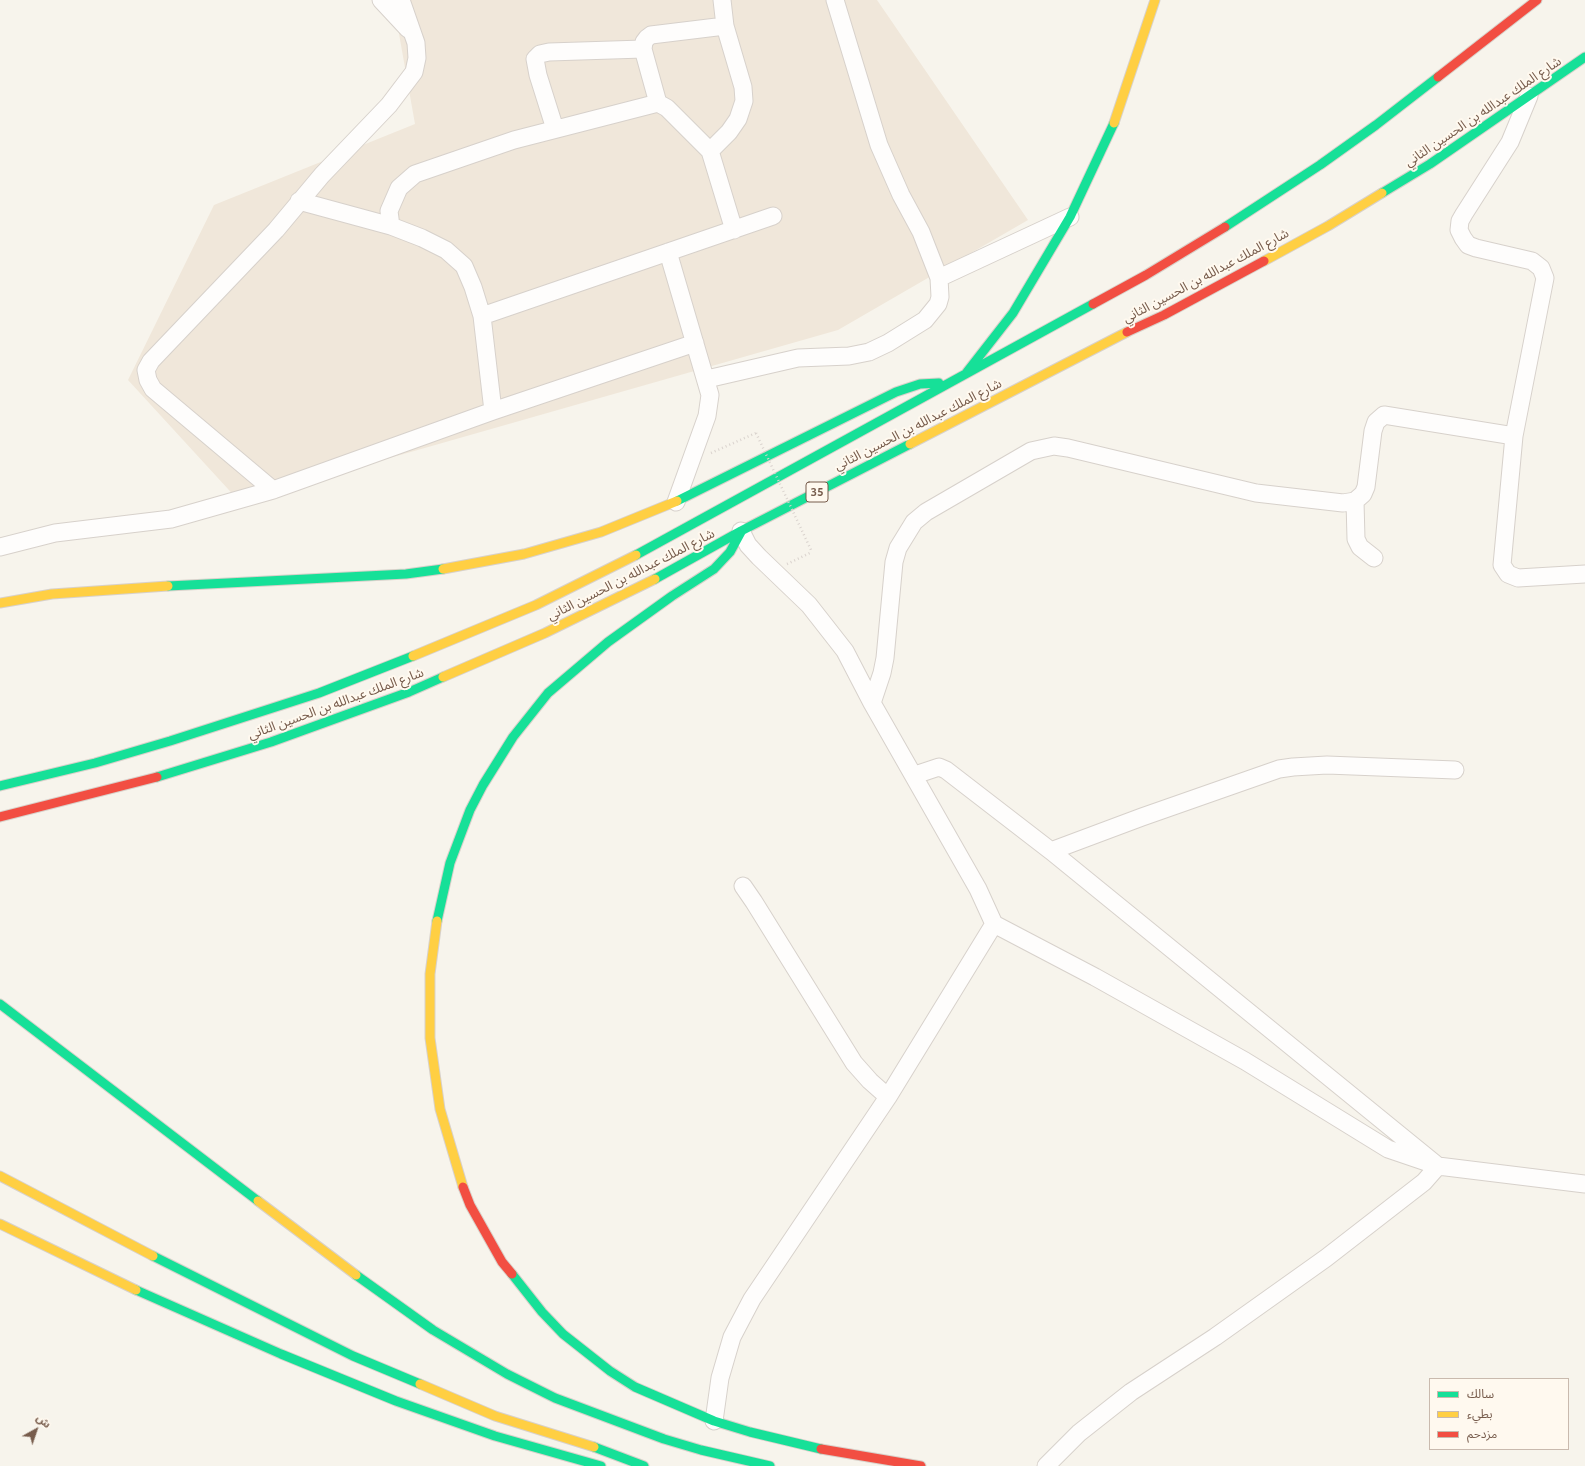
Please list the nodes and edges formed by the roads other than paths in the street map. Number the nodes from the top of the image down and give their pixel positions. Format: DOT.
graph roads {
  1 [pos="381,0"];
  2 [pos="401,0"];
  3 [pos="722,0"];
  4 [pos="835,0"];
  5 [pos="1156,0"];
  6 [pos="1537,0"];
  7 [pos="725,26"];
  8 [pos="416,42"];
  9 [pos="643,49"];
  10 [pos="1585,58"];
  11 [pos="1529,96"];
  12 [pos="658,103"];
  13 [pos="555,129"];
  14 [pos="710,151"];
  15 [pos="299,201"];
  16 [pos="773,216"];
  17 [pos="1070,217"];
  18 [pos="391,226"];
  19 [pos="734,230"];
  20 [pos="668,252"];
  21 [pos="939,278"];
  22 [pos="482,316"];
  23 [pos="695,343"];
  24 [pos="967,372"];
  25 [pos="707,379"];
  26 [pos="947,384"];
  27 [pos="493,411"];
  28 [pos="1514,436"];
  29 [pos="273,490"];
  30 [pos="1355,501"];
  31 [pos="676,502"];
  32 [pos="741,531"];
  33 [pos="0,547"];
  34 [pos="1374,558"];
  35 [pos="1585,574"];
  36 [pos="0,603"];
  37 [pos="872,703"];
  38 [pos="1455,770"];
  39 [pos="914,775"];
  40 [pos="0,786"];
  41 [pos="0,817"];
  42 [pos="1051,851"];
  43 [pos="743,886"];
  44 [pos="994,924"];
  45 [pos="0,1004"];
  46 [pos="888,1097"];
  47 [pos="1438,1166"];
  48 [pos="0,1176"];
  49 [pos="1585,1184"];
  50 [pos="0,1224"];
  51 [pos="714,1421"];
  52 [pos="601,1466"];
  53 [pos="644,1466"];
  54 [pos="770,1466"];
  55 [pos="921,1466"];
  56 [pos="1046,1466"];
  1 -- 8 [label="street"];
  2 -- 8 [label="street"];
  3 -- 7 [label="street"];
  4 -- 21 [label="street"];
  5 -- 17 [label="main road, شارع الملك عبدالله بن الحسين الثاني / 35"];
  6 -- 24 [label="main road, شارع الملك عبدالله بن الحسين الثاني / 35"];
  7 -- 9 [label="street"];
  7 -- 14 [label="street"];
  8 -- 15 [label="street"];
  9 -- 12 [label="street"];
  9 -- 13 [label="street"];
  10 -- 11 [label="main road, شارع الملك عبدالله بن الحسين الثاني / 35"];
  11 -- 28 [label="street"];
  11 -- 32 [label="main road, شارع الملك عبدالله بن الحسين الثاني / 35"];
  12 -- 13 [label="street"];
  12 -- 14 [label="street"];
  13 -- 18 [label="street"];
  14 -- 19 [label="street"];
  15 -- 18 [label="street"];
  15 -- 29 [label="street"];
  16 -- 19 [label="street"];
  17 -- 21 [label="street"];
  17 -- 24 [label="main road, شارع الملك عبدالله بن الحسين الثاني / 35"];
  18 -- 22 [label="street"];
  19 -- 20 [label="street"];
  20 -- 22 [label="street"];
  20 -- 23 [label="street"];
  21 -- 25 [label="street"];
  22 -- 27 [label="street"];
  23 -- 25 [label="street"];
  23 -- 27 [label="street"];
  24 -- 26 [label="main road, شارع الملك عبدالله بن الحسين الثاني / 35"];
  25 -- 31 [label="street"];
  26 -- 31 [label="main road"];
  26 -- 40 [label="main road, شارع الملك عبدالله بن الحسين الثاني / 35"];
  27 -- 29 [label="street"];
  28 -- 30 [label="street"];
  28 -- 35 [label="street"];
  29 -- 33 [label="street"];
  30 -- 34 [label="street"];
  30 -- 37 [label="street"];
  31 -- 36 [label="main road"];
  32 -- 37 [label="street"];
  32 -- 41 [label="main road, شارع الملك عبدالله بن الحسين الثاني / 35"];
  32 -- 51 [label="main road"];
  37 -- 39 [label="street"];
  38 -- 42 [label="street"];
  39 -- 42 [label="street"];
  39 -- 44 [label="street"];
  42 -- 47 [label="street"];
  43 -- 46 [label="street"];
  44 -- 46 [label="street"];
  44 -- 47 [label="street"];
  45 -- 54 [label="main road"];
  46 -- 51 [label="street"];
  47 -- 49 [label="street"];
  47 -- 56 [label="street"];
  48 -- 53 [label="main road"];
  50 -- 52 [label="main road"];
  51 -- 55 [label="main road"];
}
